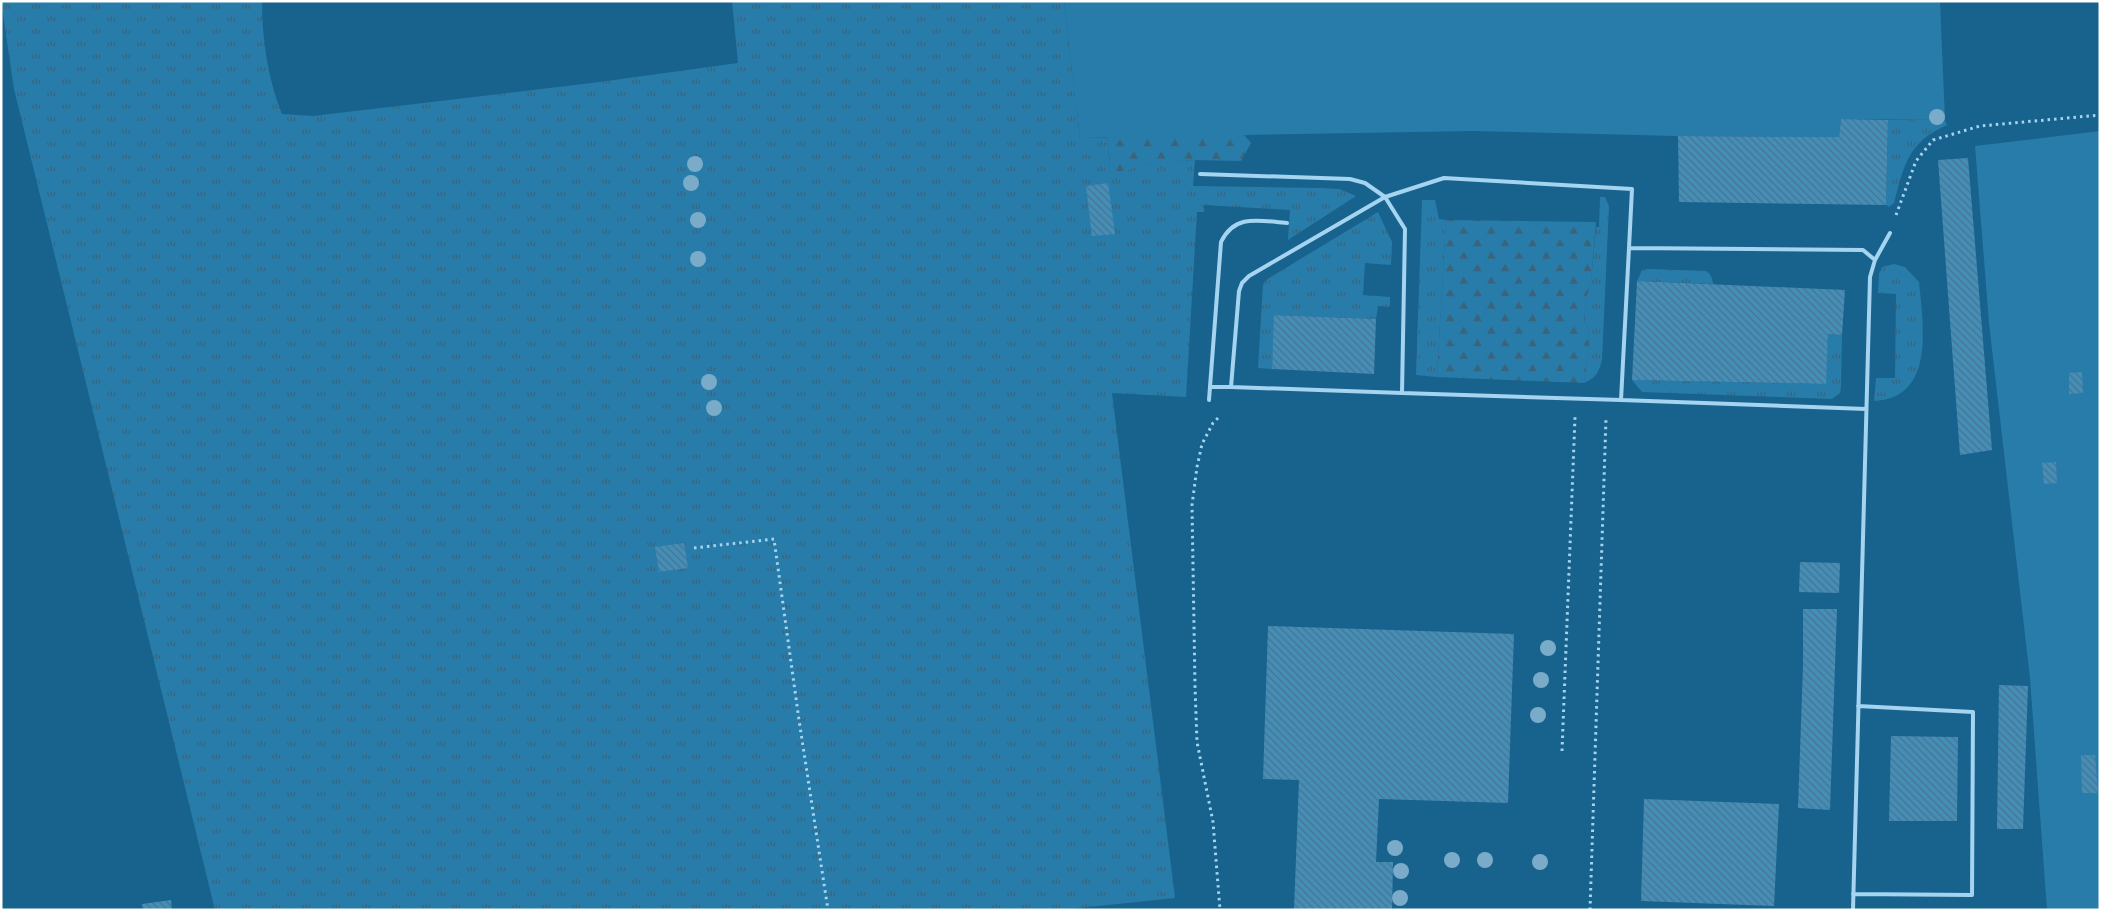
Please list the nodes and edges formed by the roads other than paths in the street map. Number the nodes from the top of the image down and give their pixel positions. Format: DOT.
graph roads {
  1 [pos="1200,174"];
  2 [pos="1385,197"];
  3 [pos="1287,222"];
  4 [pos="1890,233"];
  5 [pos="1629,248"];
  6 [pos="1875,260"];
  7 [pos="1210,387"];
  8 [pos="1231,387"];
  9 [pos="1402,393"];
  10 [pos="1209,400"];
  11 [pos="1621,400"];
  12 [pos="1866,408"];
  13 [pos="1858,706"];
  14 [pos="1853,894"];
  15 [pos="1853,910"];
  1 -- 2 [label="lane"];
  2 -- 5 [label="lane"];
  2 -- 8 [label="lane"];
  2 -- 9 [label="lane"];
  3 -- 7 [label="lane"];
  4 -- 6 [label="lane"];
  5 -- 6 [label="lane"];
  5 -- 11 [label="lane"];
  6 -- 12 [label="lane"];
  7 -- 8 [label="lane"];
  7 -- 10 [label="lane"];
  8 -- 9 [label="lane"];
  9 -- 11 [label="lane"];
  11 -- 12 [label="lane"];
  12 -- 13 [label="lane"];
  13 -- 14 [label="lane"];
  13 -- 14 [label="lane"];
  14 -- 15 [label="lane"];
}
